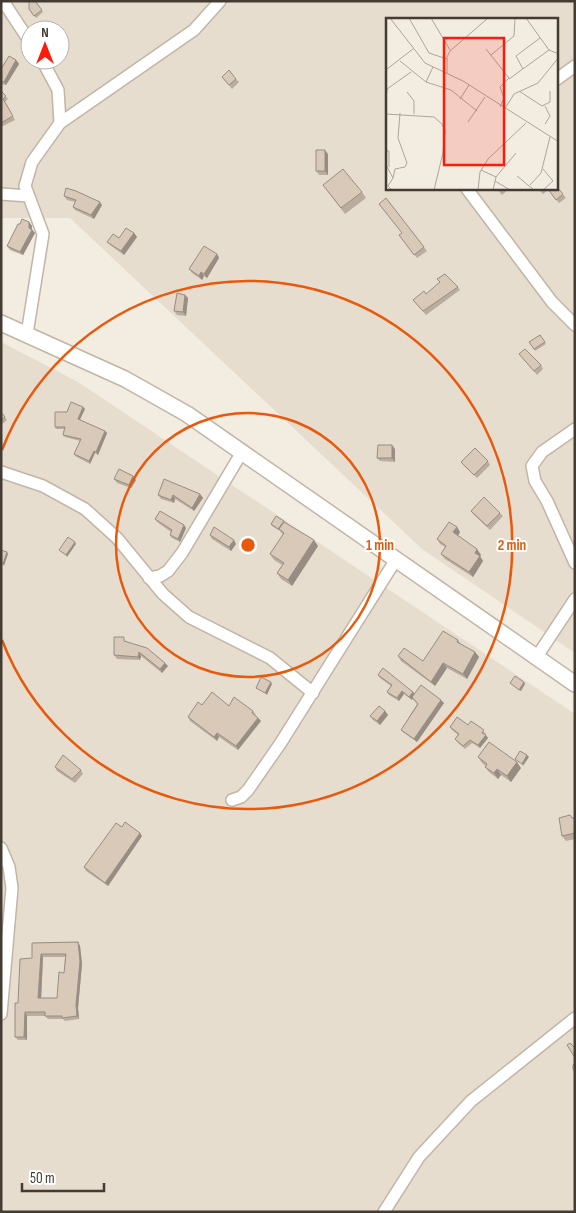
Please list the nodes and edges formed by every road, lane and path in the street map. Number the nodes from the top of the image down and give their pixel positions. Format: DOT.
graph roads {
  1 [pos="3,1"];
  2 [pos="220,1"];
  3 [pos="20,27"];
  4 [pos="575,66"];
  5 [pos="47,70"];
  6 [pos="558,78"];
  7 [pos="60,123"];
  8 [pos="468,190"];
  9 [pos="1,194"];
  10 [pos="28,196"];
  11 [pos="1,323"];
  12 [pos="575,325"];
  13 [pos="26,334"];
  14 [pos="575,429"];
  15 [pos="242,452"];
  16 [pos="1,472"];
  17 [pos="395,561"];
  18 [pos="575,563"];
  19 [pos="149,578"];
  20 [pos="575,599"];
  21 [pos="536,658"];
  22 [pos="575,684"];
  23 [pos="313,693"];
  24 [pos="232,800"];
  25 [pos="1,848"];
  26 [pos="1,1014"];
  27 [pos="575,1018"];
  28 [pos="384,1212"];
  1 -- 3 [label="street"];
  2 -- 7 [label="street"];
  4 -- 6 [label="street"];
  5 -- 7 [label="street"];
  7 -- 10 [label="street"];
  8 -- 12 [label="street"];
  9 -- 10 [label="street"];
  10 -- 13 [label="street"];
  11 -- 13 [label="street"];
  13 -- 15 [label="street"];
  14 -- 18 [label="street"];
  15 -- 17 [label="street"];
  15 -- 19 [label="street"];
  16 -- 19 [label="street"];
  17 -- 21 [label="street"];
  17 -- 23 [label="street"];
  19 -- 23 [label="street"];
  20 -- 21 [label="street"];
  21 -- 22 [label="street"];
  23 -- 24 [label="street"];
  25 -- 26 [label="street"];
  27 -- 28 [label="street"];
}
